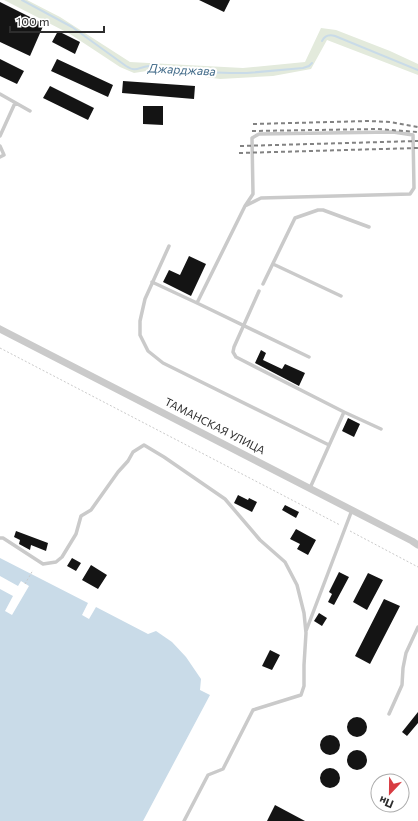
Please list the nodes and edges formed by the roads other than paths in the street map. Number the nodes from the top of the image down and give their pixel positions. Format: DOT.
graph roads {
  1 [pos="0,94"];
  2 [pos="15,103"];
  3 [pos="30,111"];
  4 [pos="0,136"];
  5 [pos="0,146"];
  6 [pos="0,157"];
  7 [pos="245,206"];
  8 [pos="369,227"];
  9 [pos="169,246"];
  10 [pos="273,264"];
  11 [pos="152,282"];
  12 [pos="263,284"];
  13 [pos="259,291"];
  14 [pos="341,296"];
  15 [pos="197,303"];
  16 [pos="243,326"];
  17 [pos="0,329"];
  18 [pos="309,357"];
  19 [pos="344,412"];
  20 [pos="381,429"];
  21 [pos="329,445"];
  22 [pos="310,488"];
  23 [pos="352,510"];
  24 [pos="0,538"];
  25 [pos="418,545"];
  26 [pos="418,628"];
  27 [pos="306,633"];
  28 [pos="389,714"];
  29 [pos="184,821"];
  1 -- 2 [label="lane"];
  2 -- 3 [label="lane"];
  2 -- 4 [label="lane"];
  5 -- 6 [label="lane"];
  7 -- 7 [label="lane"];
  7 -- 15 [label="lane"];
  8 -- 10 [label="lane"];
  9 -- 11 [label="lane"];
  10 -- 12 [label="lane"];
  10 -- 14 [label="lane"];
  11 -- 15 [label="lane"];
  11 -- 21 [label="lane"];
  13 -- 16 [label="lane"];
  15 -- 16 [label="lane"];
  16 -- 18 [label="lane"];
  16 -- 19 [label="lane"];
  17 -- 22 [label="street, ТАМАНСКАЯ УЛИЦА"];
  19 -- 20 [label="lane"];
  19 -- 21 [label="lane"];
  21 -- 22 [label="lane"];
  22 -- 23 [label="street, ТАМАНСКАЯ УЛИЦА"];
  23 -- 25 [label="street, ТАМАНСКАЯ УЛИЦА"];
  23 -- 27 [label="lane"];
  24 -- 27 [label="lane"];
  26 -- 28 [label="lane"];
  27 -- 29 [label="lane"];
}
